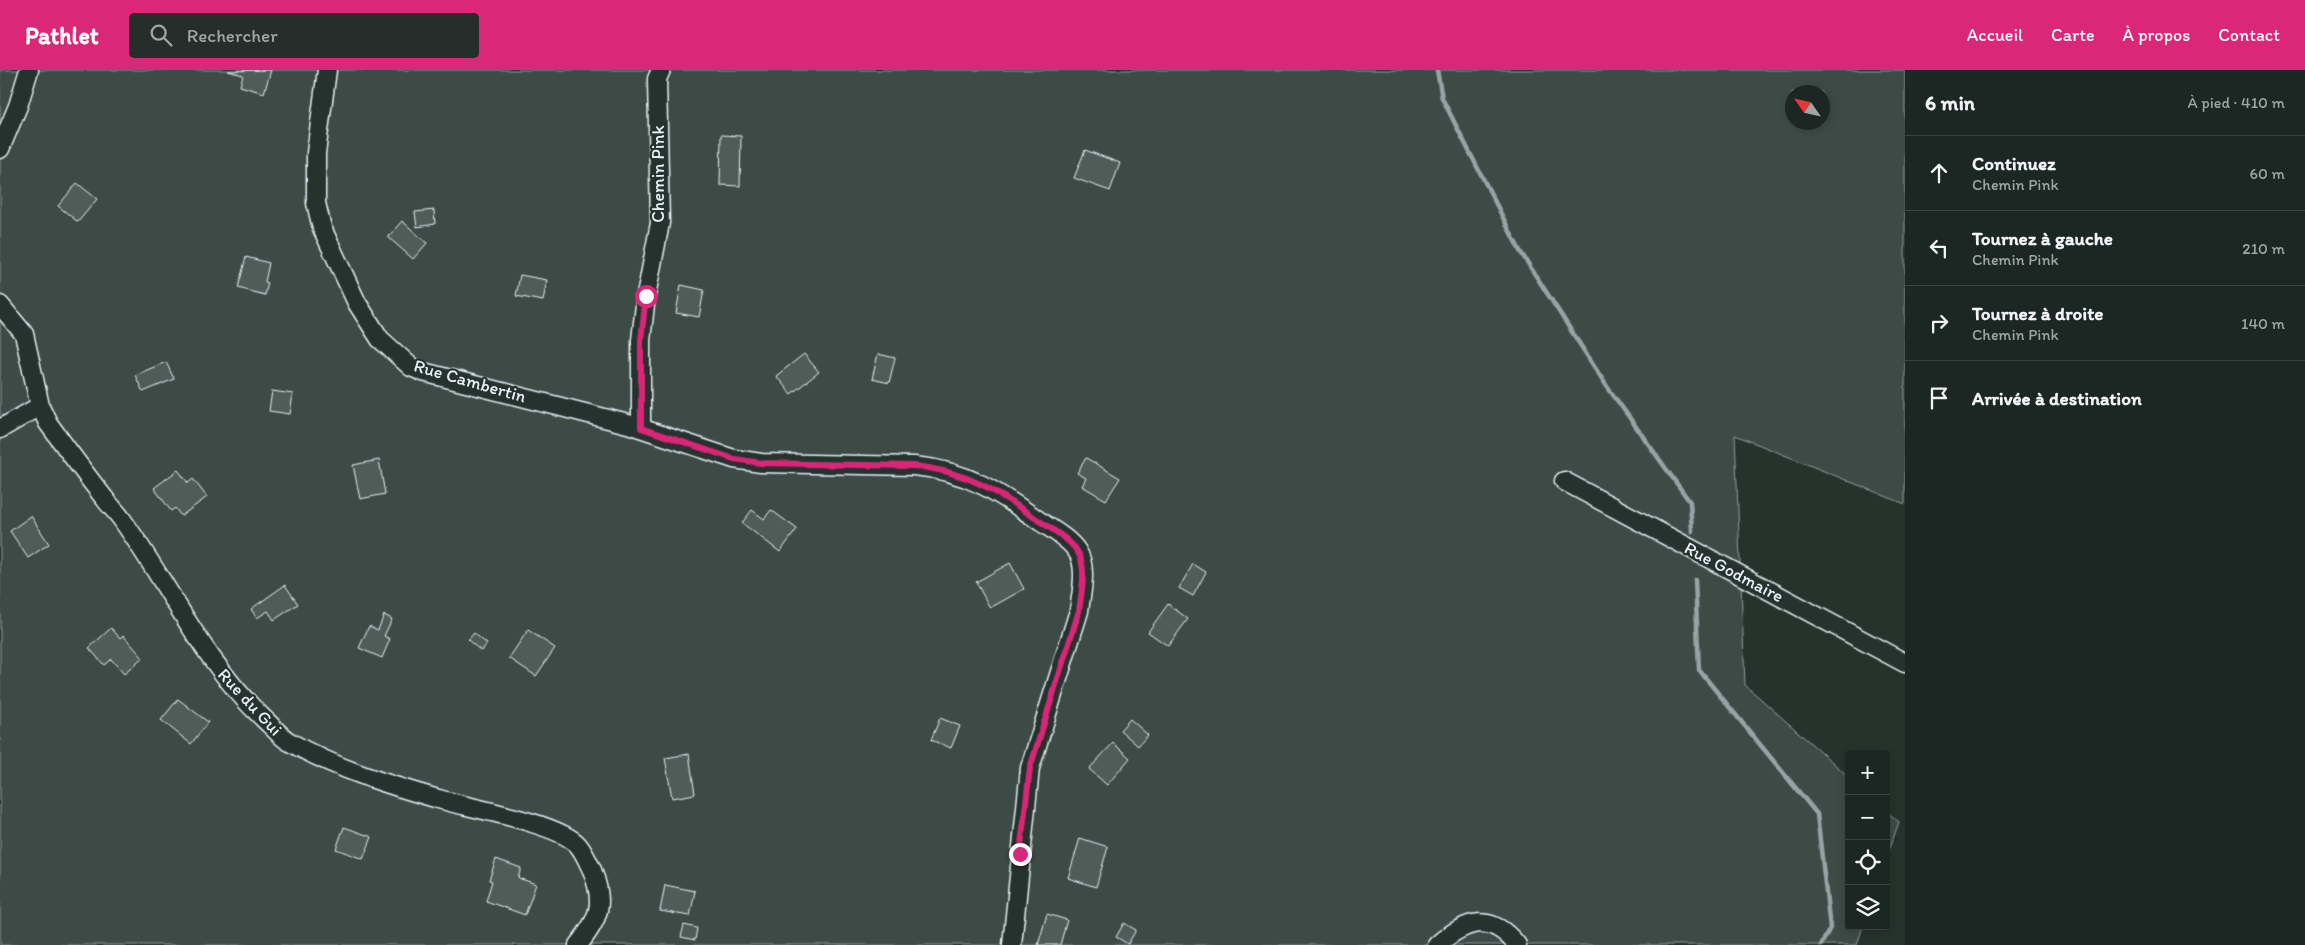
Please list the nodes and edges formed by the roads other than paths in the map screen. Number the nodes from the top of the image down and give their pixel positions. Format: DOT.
graph roads {
  1 [pos="29,70"];
  2 [pos="327,70"];
  3 [pos="661,70"];
  4 [pos="0,148"];
  5 [pos="0,305"];
  6 [pos="40,406"];
  7 [pos="641,428"];
  8 [pos="0,429"];
  9 [pos="1564,481"];
  10 [pos="1905,663"];
  11 [pos="578,945"];
  12 [pos="1012,945"];
  13 [pos="1438,945"];
  14 [pos="1517,945"];
  1 -- 4 [label="street"];
  2 -- 7 [label="street, Rue Cambertin"];
  3 -- 7 [label="street, Chemin Pink"];
  5 -- 6 [label="street, Rue du Gui"];
  6 -- 8 [label="street"];
  6 -- 11 [label="street, Rue du Gui"];
  7 -- 12 [label="street"];
  9 -- 10 [label="street, Rue Godmaire"];
  13 -- 14 [label="street"];
}
